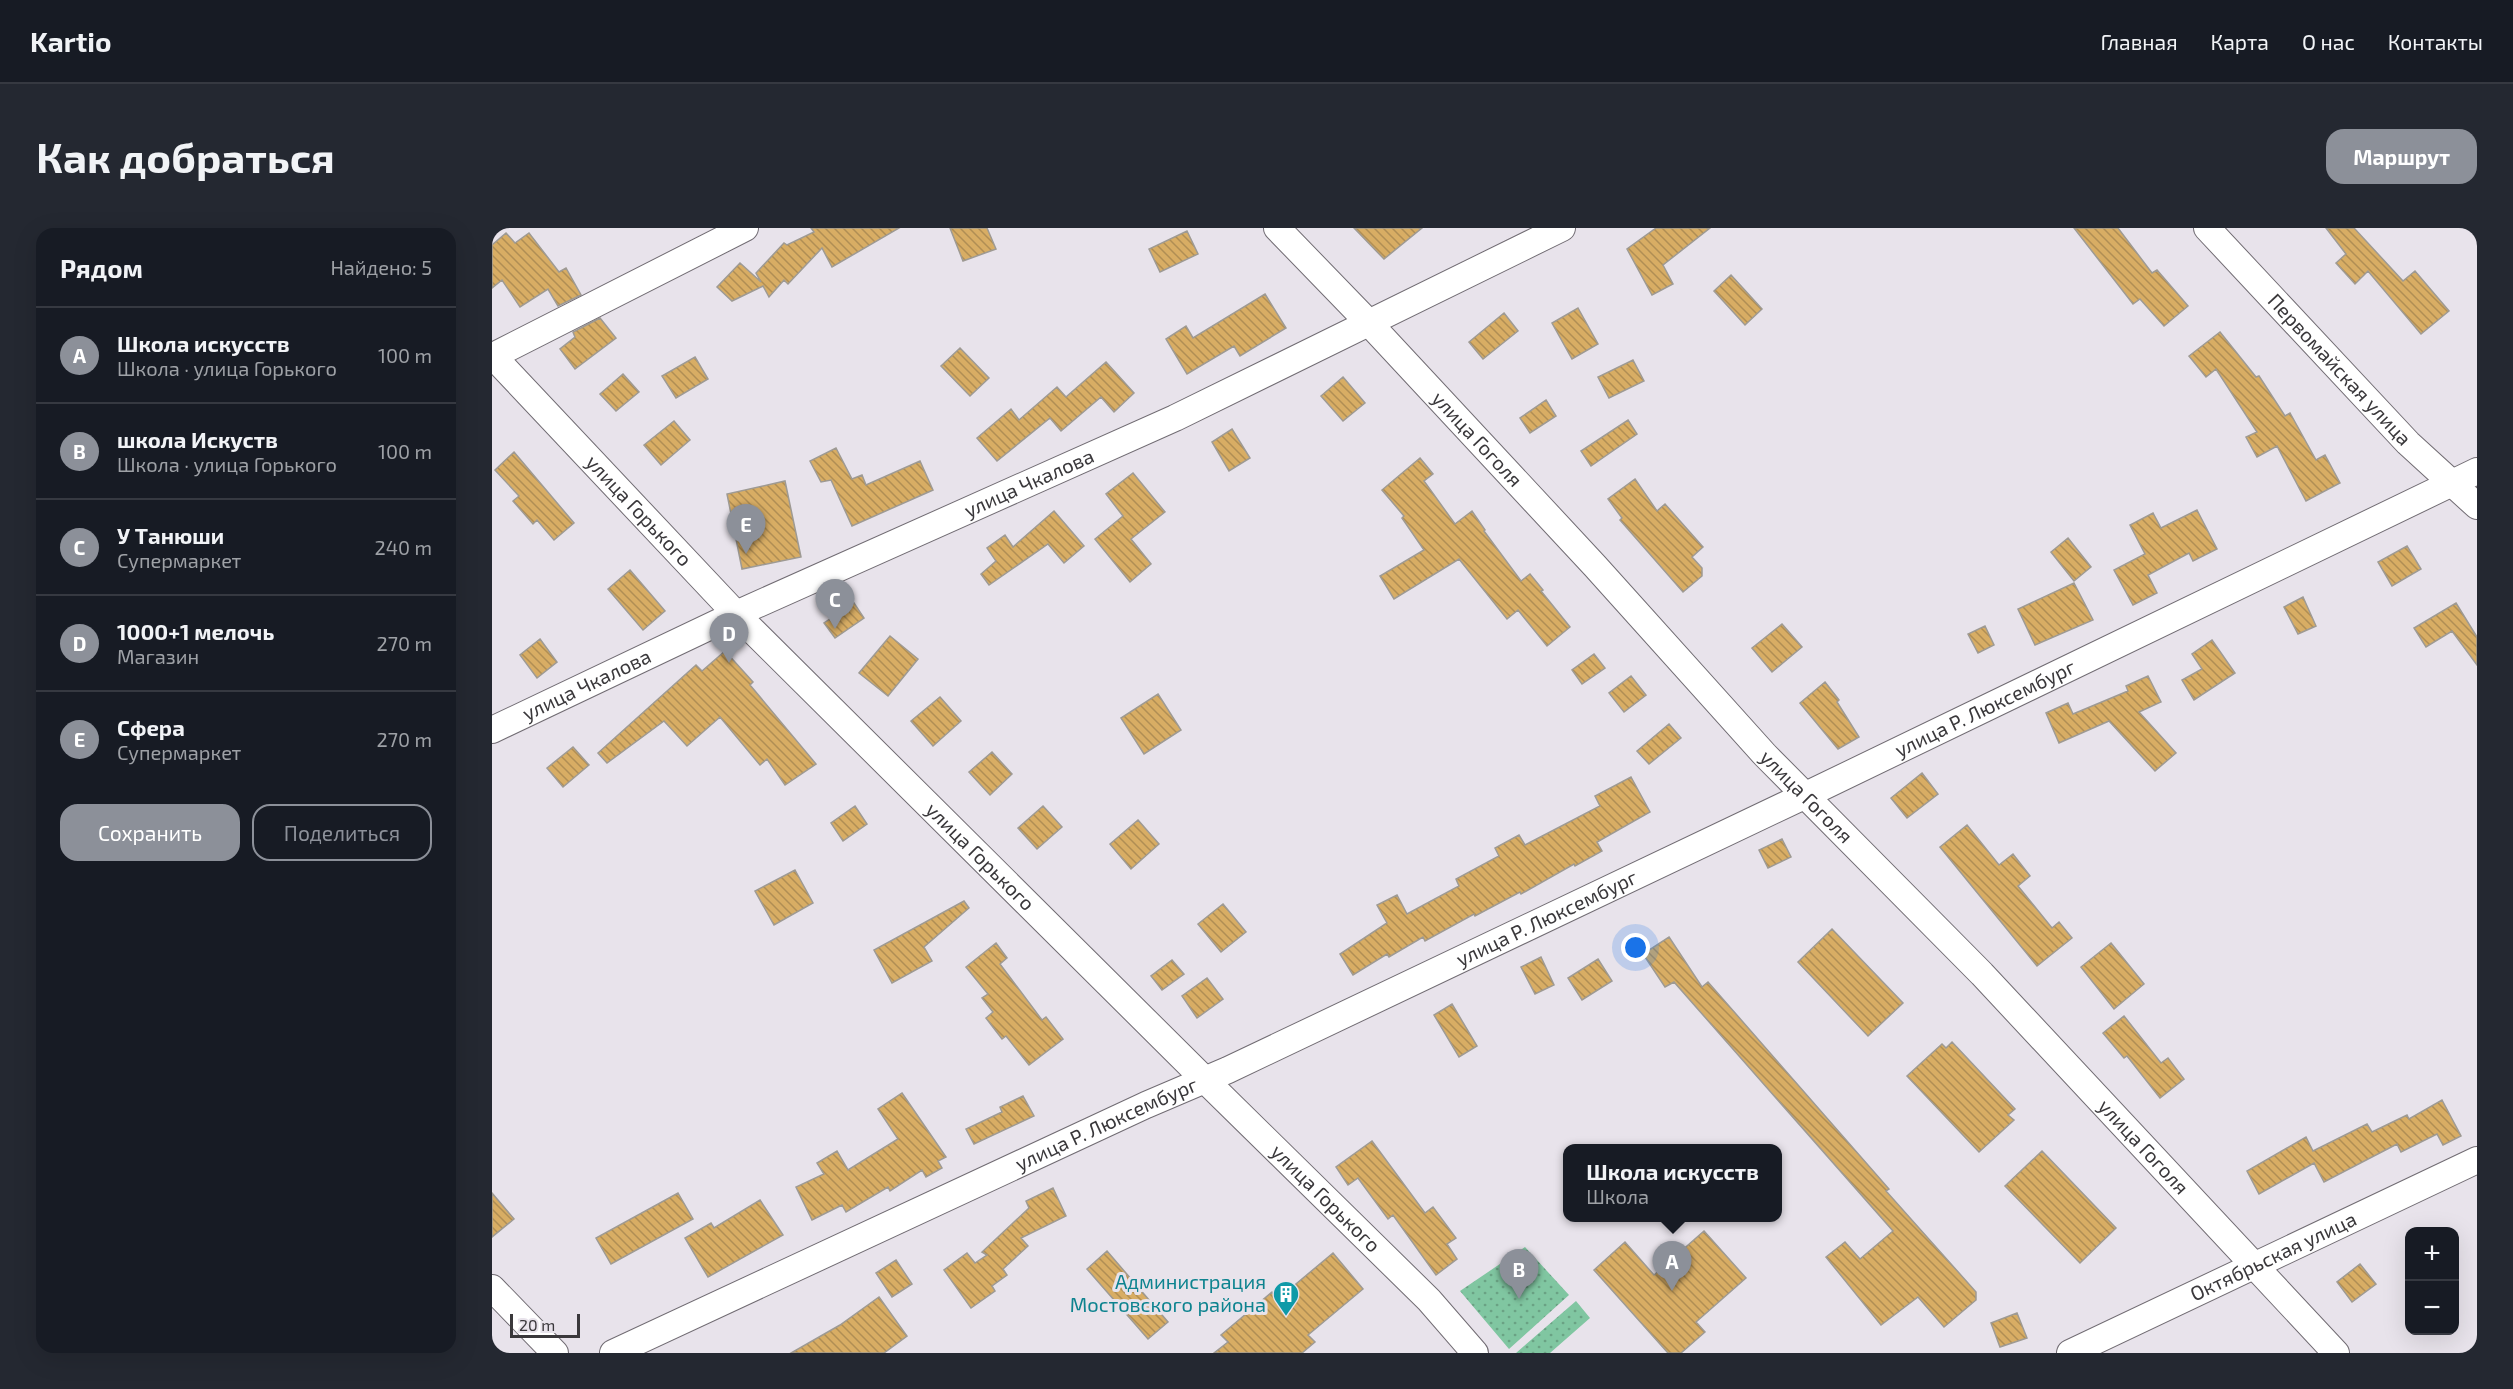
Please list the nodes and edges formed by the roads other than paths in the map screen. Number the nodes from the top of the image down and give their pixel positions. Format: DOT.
graph roads {
  1 [pos="746,228"];
  2 [pos="1562,228"];
  3 [pos="2207,228"];
  4 [pos="1283,230"];
  5 [pos="1368,322"];
  6 [pos="492,355"];
  7 [pos="2477,471"];
  8 [pos="2451,483"];
  9 [pos="2477,506"];
  10 [pos="736,614"];
  11 [pos="492,730"];
  12 [pos="1806,795"];
  13 [pos="1204,1079"];
  14 [pos="2477,1160"];
  15 [pos="2254,1264"];
  16 [pos="492,1288"];
  17 [pos="555,1353"];
  18 [pos="613,1353"];
  19 [pos="1475,1353"];
  20 [pos="2070,1353"];
  21 [pos="2336,1353"];
  1 -- 6 [label="street, улица Горького"];
  2 -- 5 [label="street, улица Чкалова"];
  3 -- 8 [label="street, Первомайская улица"];
  4 -- 5 [label="street, улица Гоголя"];
  5 -- 10 [label="street, улица Чкалова"];
  5 -- 12 [label="street, улица Гоголя"];
  6 -- 10 [label="street, улица Горького"];
  7 -- 8 [label="street, улица Р. Люксембург"];
  8 -- 9 [label="street, Первомайская улица"];
  8 -- 12 [label="street, улица Р. Люксембург"];
  10 -- 11 [label="street, улица Чкалова"];
  10 -- 13 [label="street, улица Горького"];
  12 -- 13 [label="street, улица Р. Люксембург"];
  12 -- 15 [label="street, улица Гоголя"];
  13 -- 18 [label="street, улица Р. Люксембург"];
  13 -- 19 [label="street, улица Горького"];
  14 -- 15 [label="street, Октябрьская улица"];
  15 -- 20 [label="street, Октябрьская улица"];
  15 -- 21 [label="street, улица Гоголя"];
  16 -- 17 [label="street"];
}
